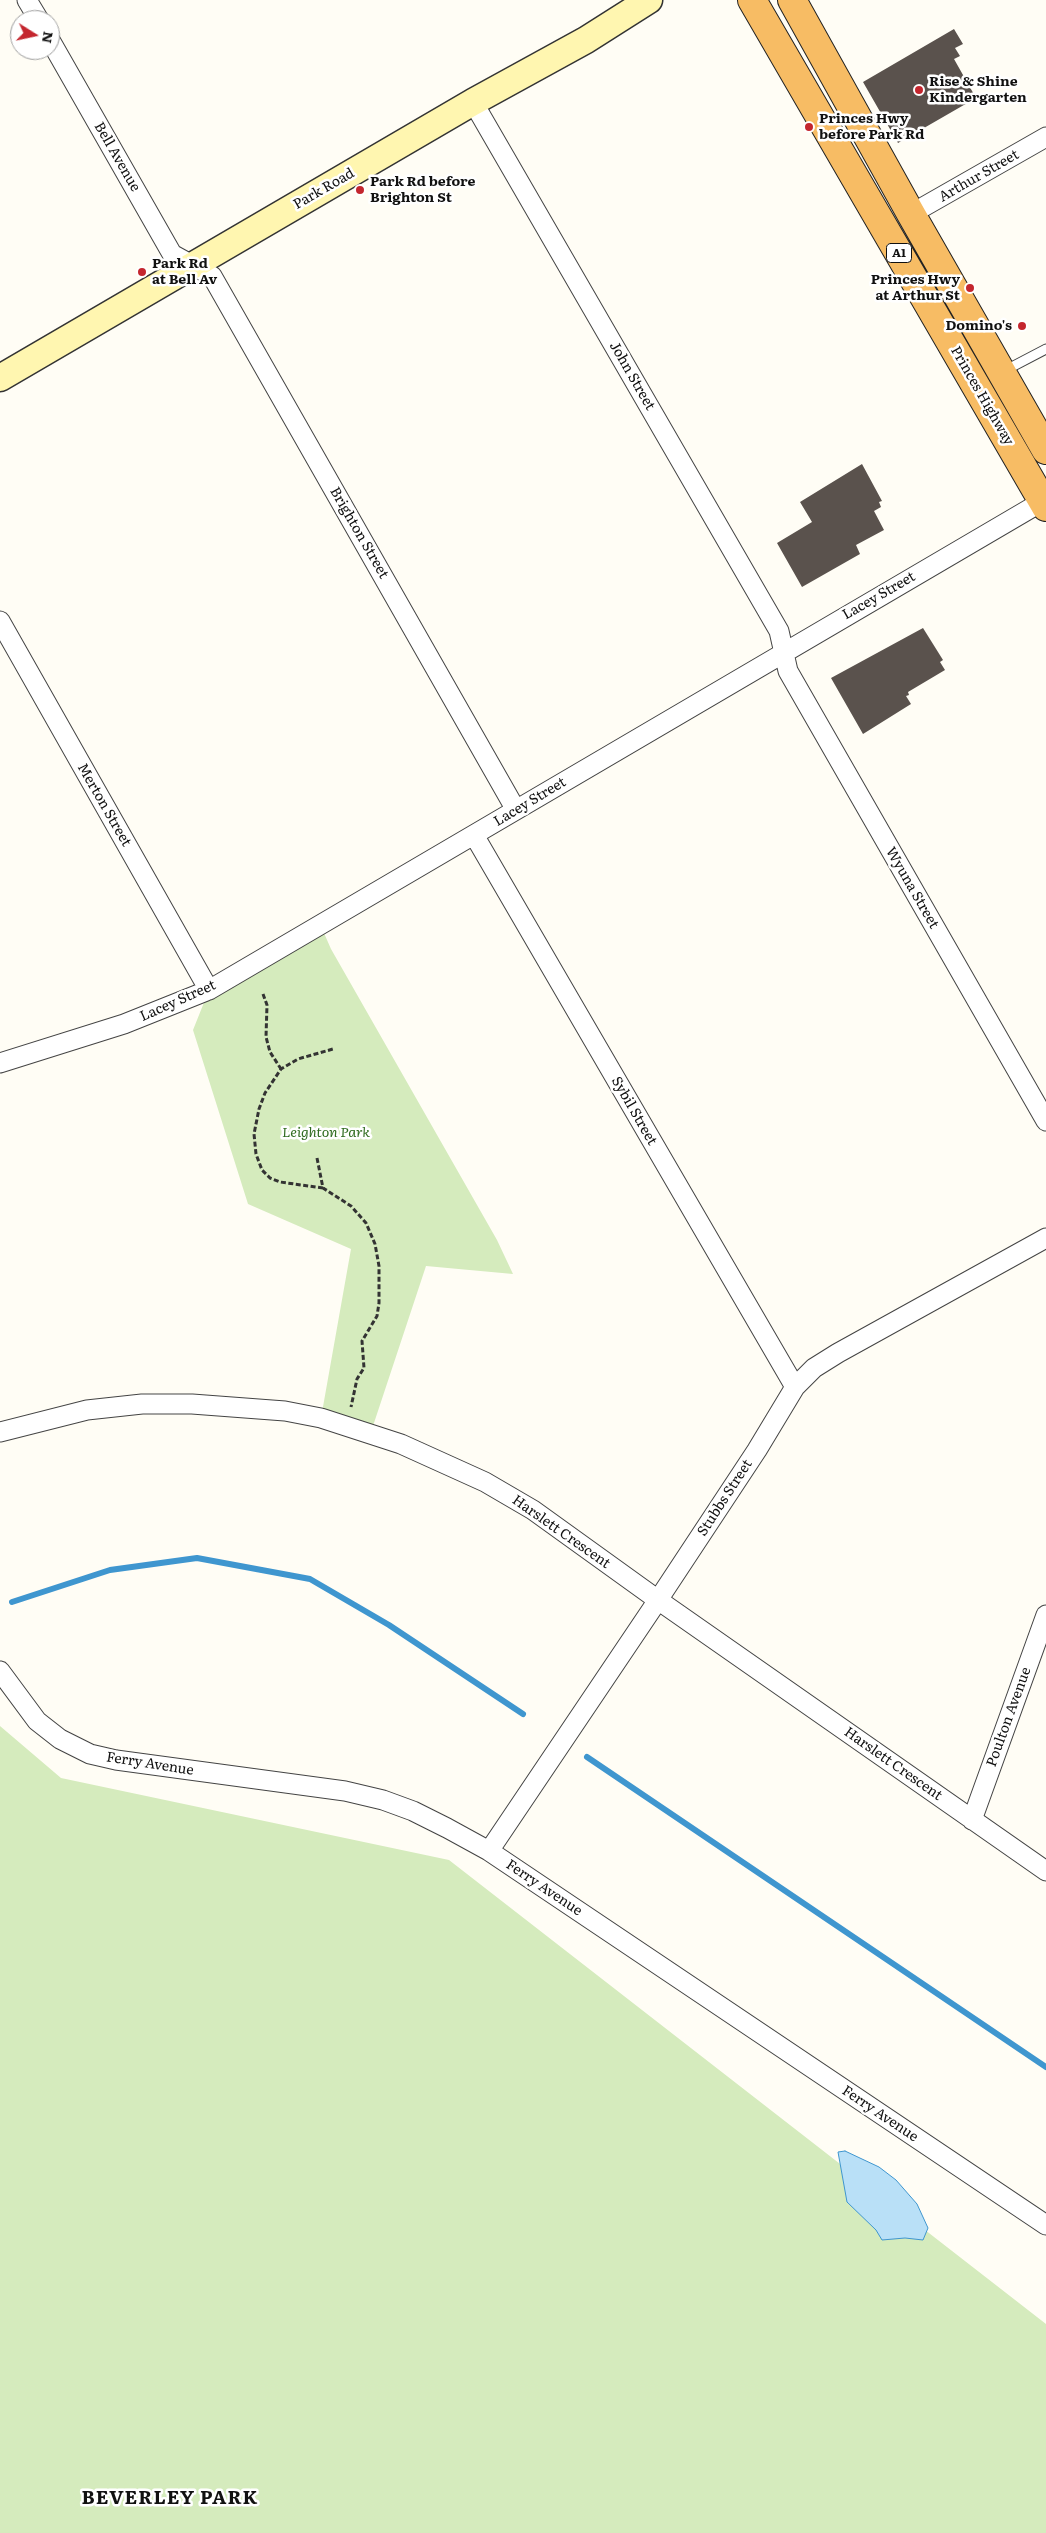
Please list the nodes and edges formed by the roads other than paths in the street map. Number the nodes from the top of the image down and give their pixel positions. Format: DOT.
graph roads {
  1 [pos="649,0"];
  2 [pos="752,0"];
  3 [pos="792,0"];
  4 [pos="60,58"];
  5 [pos="473,102"];
  6 [pos="1046,137"];
  7 [pos="911,214"];
  8 [pos="193,265"];
  9 [pos="1046,349"];
  10 [pos="1002,372"];
  11 [pos="0,378"];
  12 [pos="1046,450"];
  13 [pos="1044,504"];
  14 [pos="0,621"];
  15 [pos="783,652"];
  16 [pos="516,810"];
  17 [pos="474,835"];
  18 [pos="209,990"];
  19 [pos="0,1063"];
  20 [pos="1046,1121"];
  21 [pos="1046,1238"];
  22 [pos="795,1387"];
  23 [pos="0,1432"];
  24 [pos="658,1600"];
  25 [pos="1046,1615"];
  26 [pos="0,1671"];
  27 [pos="972,1820"];
  28 [pos="489,1851"];
  29 [pos="1046,1871"];
  30 [pos="1046,2225"];
  1 -- 5 [label="main road, Park Road"];
  2 -- 13 [label="highway, Princes Highway / A1"];
  3 -- 7 [label="highway, Princes Highway / A1"];
  4 -- 8 [label="street, Bell Avenue"];
  5 -- 8 [label="main road, Park Road"];
  5 -- 15 [label="street, John Street"];
  6 -- 7 [label="street, Arthur Street"];
  7 -- 10 [label="highway, Princes Highway / A1"];
  8 -- 11 [label="main road, Park Road"];
  8 -- 16 [label="street, Brighton Street"];
  9 -- 10 [label="lane"];
  10 -- 12 [label="highway, Princes Highway / A1"];
  13 -- 15 [label="street, Lacey Street"];
  14 -- 18 [label="street, Merton Street"];
  15 -- 16 [label="street, Lacey Street"];
  15 -- 20 [label="street, Wyuna Street"];
  16 -- 17 [label="street, Lacey Street"];
  17 -- 18 [label="street, Lacey Street"];
  17 -- 22 [label="street, Sybil Street"];
  18 -- 19 [label="street, Lacey Street"];
  21 -- 22 [label="street, Stubbs Street"];
  22 -- 24 [label="street, Stubbs Street"];
  23 -- 24 [label="street, Harslett Crescent"];
  24 -- 27 [label="street, Harslett Crescent"];
  24 -- 28 [label="street, Stubbs Street"];
  25 -- 27 [label="street, Poulton Avenue"];
  26 -- 28 [label="street, Ferry Avenue"];
  27 -- 29 [label="street, Harslett Crescent"];
  28 -- 30 [label="street, Ferry Avenue"];
}
